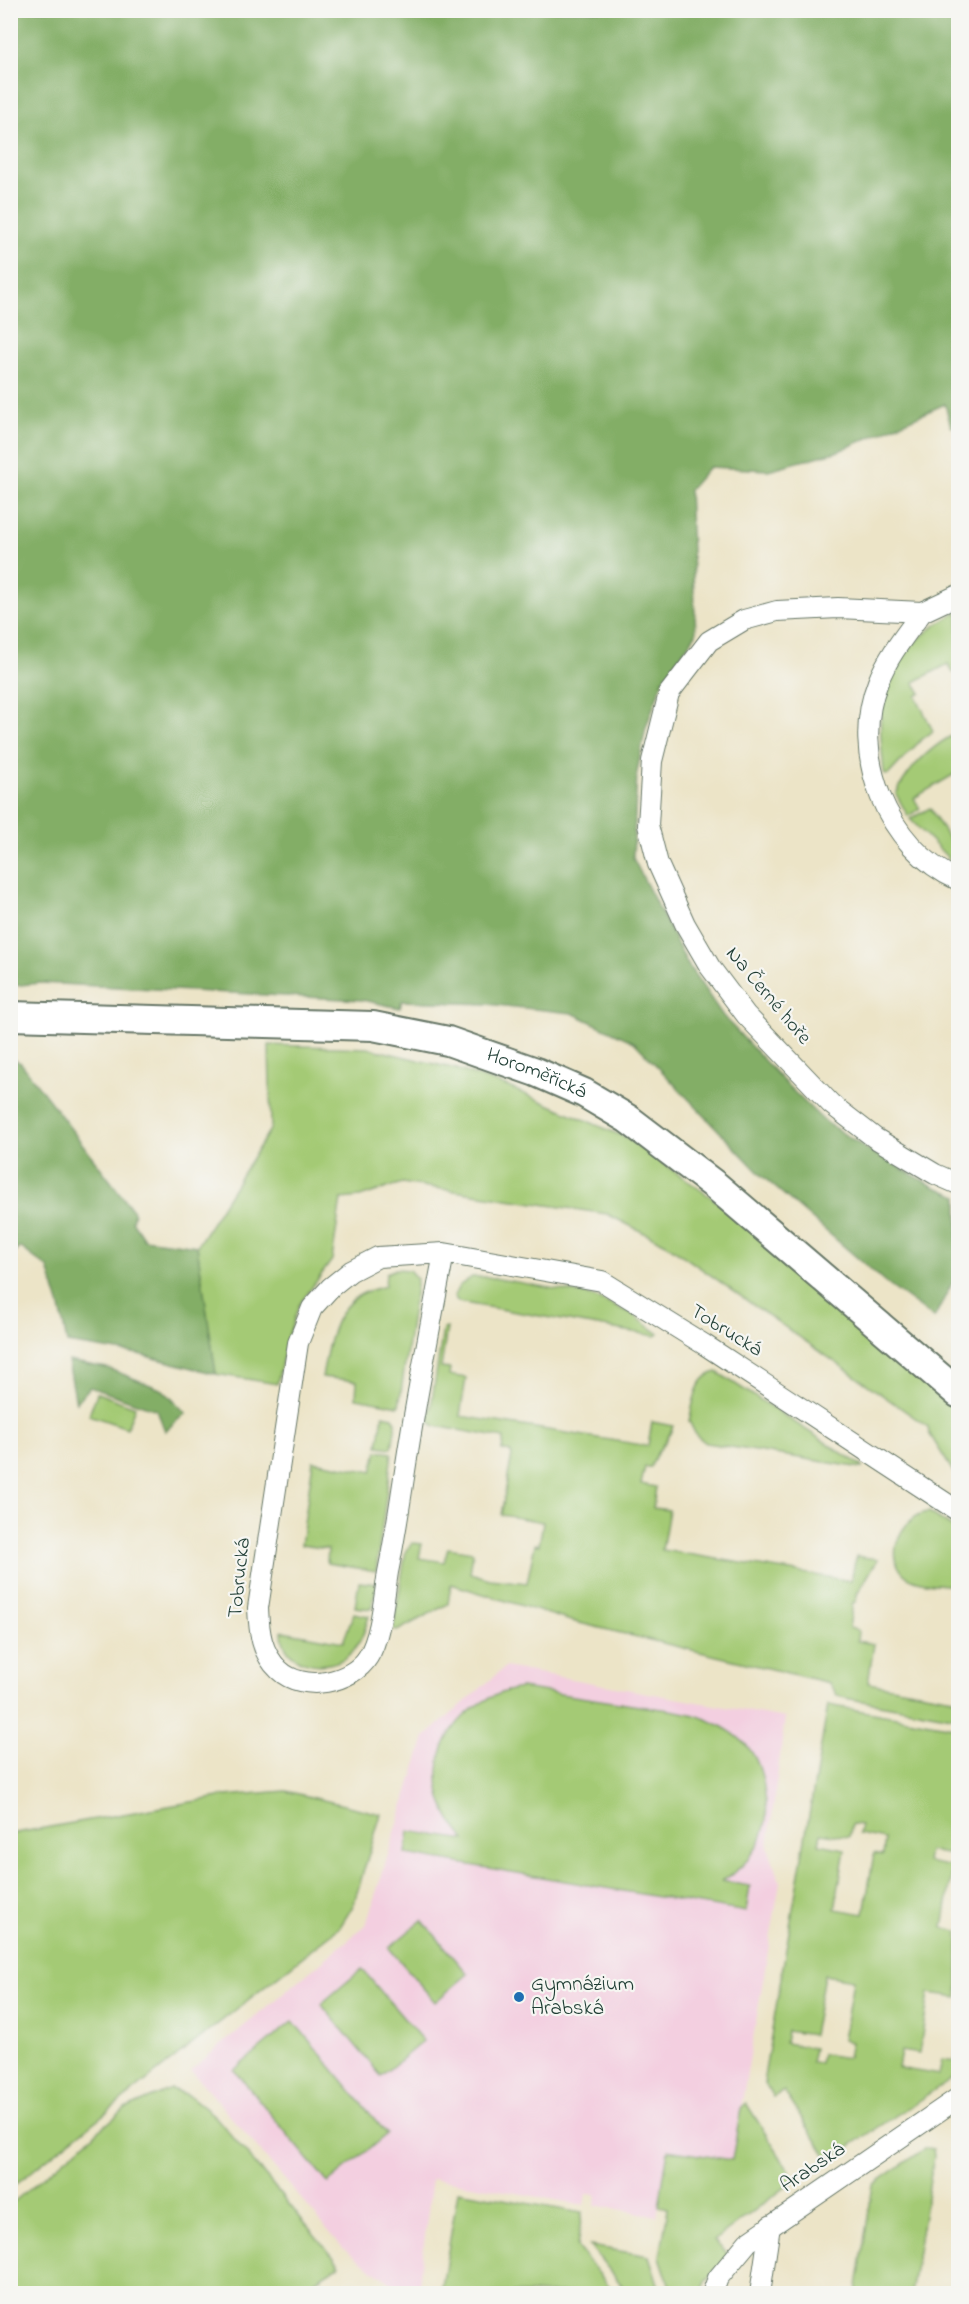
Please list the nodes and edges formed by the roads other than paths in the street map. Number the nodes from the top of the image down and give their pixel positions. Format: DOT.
graph roads {
  1 [pos="958,594"];
  2 [pos="922,612"];
  3 [pos="958,880"];
  4 [pos="10,1016"];
  5 [pos="958,1184"];
  6 [pos="444,1253"];
  7 [pos="958,1394"];
  8 [pos="958,1511"];
  9 [pos="958,2098"];
  10 [pos="770,2226"];
  11 [pos="712,2294"];
  12 [pos="760,2294"];
  1 -- 2 [label="street"];
  2 -- 3 [label="street"];
  2 -- 5 [label="street, Na Černé hoře"];
  4 -- 7 [label="main road, Horoměřická"];
  6 -- 6 [label="street, Tobrucká"];
  6 -- 8 [label="street, Tobrucká"];
  9 -- 10 [label="street, Arabská"];
  10 -- 11 [label="street, Arabská"];
  10 -- 12 [label="street"];
}
